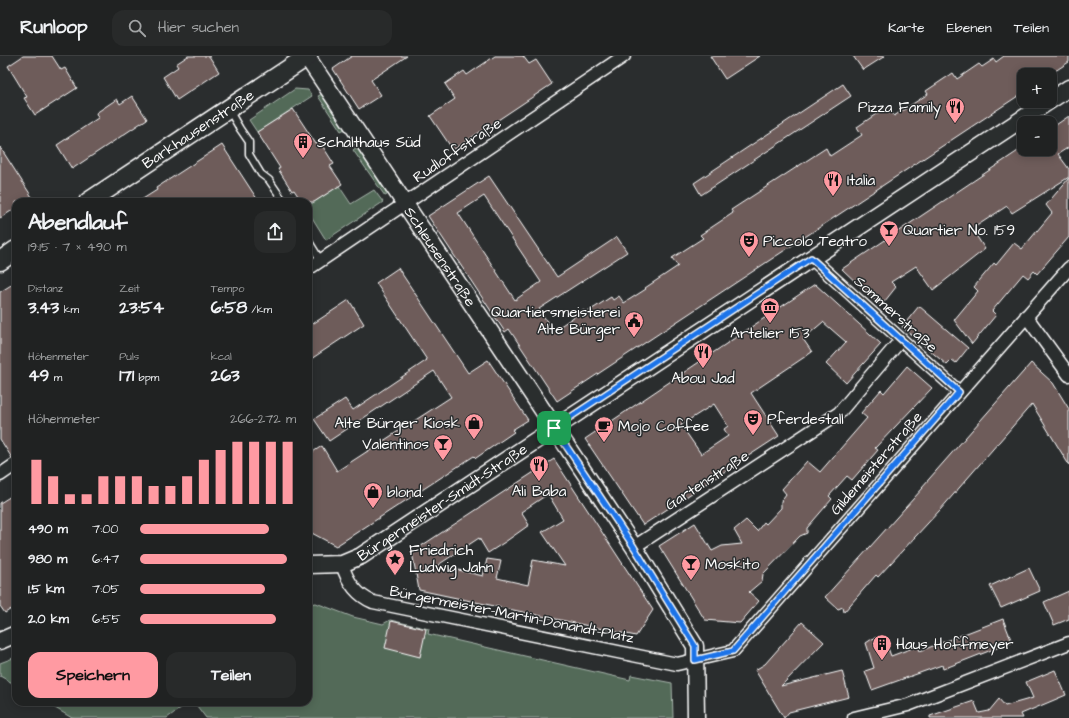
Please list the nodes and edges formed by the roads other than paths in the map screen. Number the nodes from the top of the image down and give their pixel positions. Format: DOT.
graph roads {
  1 [pos="308,56"];
  2 [pos="624,56"];
  3 [pos="1069,88"];
  4 [pos="229,109"];
  5 [pos="94,198"];
  6 [pos="281,198"];
  7 [pos="406,204"];
  8 [pos="312,246"];
  9 [pos="12,253"];
  10 [pos="811,258"];
  11 [pos="0,261"];
  12 [pos="321,261"];
  13 [pos="312,267"];
  14 [pos="1069,268"];
  15 [pos="1026,316"];
  16 [pos="900,341"];
  17 [pos="1069,375"];
  18 [pos="959,392"];
  19 [pos="554,428"];
  20 [pos="12,467"];
  21 [pos="0,475"];
  22 [pos="634,547"];
  23 [pos="342,564"];
  24 [pos="312,565"];
  25 [pos="12,636"];
  26 [pos="0,640"];
  27 [pos="1069,643"];
  28 [pos="695,660"];
  29 [pos="696,718"];
  30 [pos="854,718"];
  1 -- 4 [label="main road, Barkhausenstraße"];
  1 -- 7 [label="street, Schleusenstraße"];
  2 -- 7 [label="street, Rudloffstraße"];
  3 -- 10 [label="street, Bürgermeister-Smidt-Straße"];
  4 -- 5 [label="main road, Barkhausenstraße"];
  4 -- 6 [label="lane"];
  7 -- 12 [label="street, Rudloffstraße"];
  7 -- 19 [label="street, Schleusenstraße"];
  8 -- 12 [label="lane"];
  9 -- 11 [label="main road"];
  10 -- 16 [label="street, Sommerstraße"];
  10 -- 19 [label="street, Bürgermeister-Smidt-Straße"];
  12 -- 13 [label="street, Rudloffstraße"];
  14 -- 15 [label="street, Gildemeisterstraße"];
  15 -- 17 [label="street"];
  15 -- 18 [label="street, Gildemeisterstraße"];
  16 -- 18 [label="street, Sommerstraße"];
  16 -- 22 [label="street, Gartenstraße"];
  18 -- 28 [label="street, Gildemeisterstraße"];
  19 -- 22 [label="street, Schleusenstraße"];
  19 -- 23 [label="street, Bürgermeister-Smidt-Straße"];
  20 -- 21 [label="street"];
  22 -- 28 [label="street, Schleusenstraße"];
  23 -- 24 [label="street, Bürgermeister-Smidt-Straße"];
  23 -- 28 [label="street, Bürgermeister-Martin-Donandt-Platz"];
  25 -- 26 [label="street"];
  27 -- 30 [label="street"];
  28 -- 29 [label="street, Schleusenstraße"];
}
